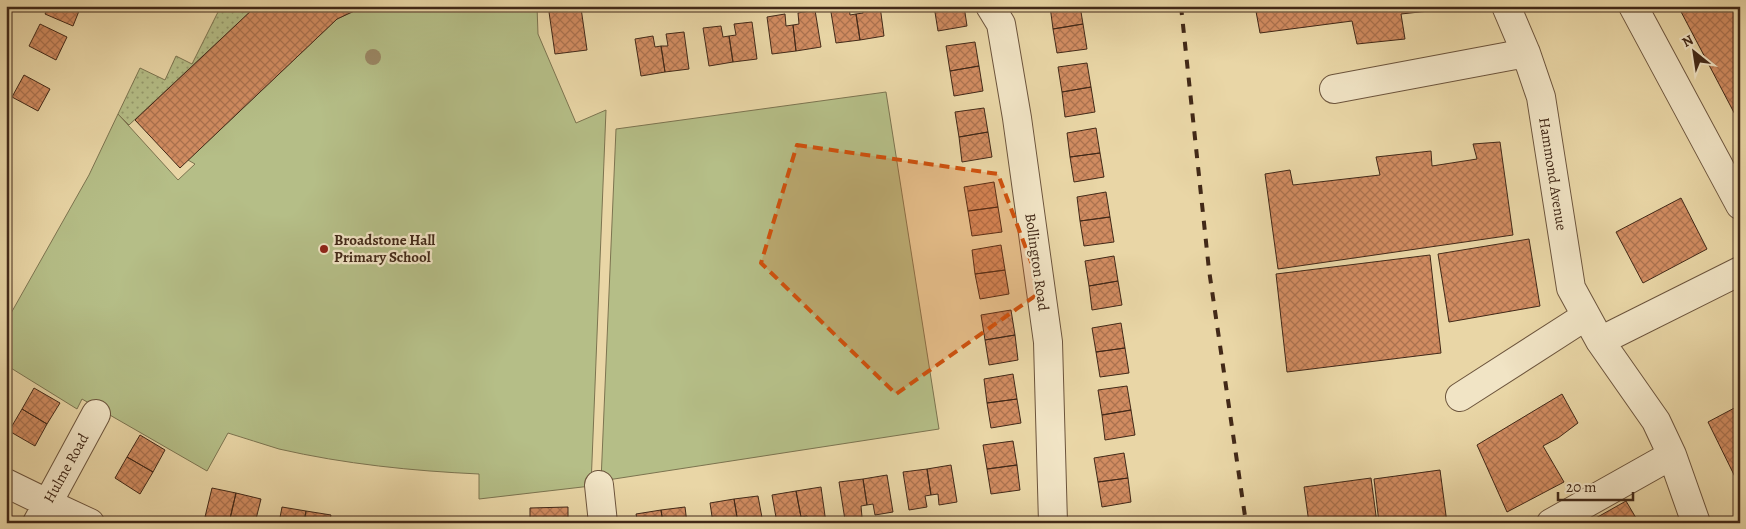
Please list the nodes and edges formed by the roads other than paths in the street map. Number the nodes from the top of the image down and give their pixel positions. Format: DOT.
graph roads {
  1 [pos="990,6"];
  2 [pos="1506,6"];
  3 [pos="1633,6"];
  4 [pos="1526,53"];
  5 [pos="1334,89"];
  6 [pos="1740,205"];
  7 [pos="1740,271"];
  8 [pos="1586,316"];
  9 [pos="1600,341"];
  10 [pos="1460,398"];
  11 [pos="96,414"];
  12 [pos="1672,454"];
  13 [pos="6,483"];
  14 [pos="599,485"];
  15 [pos="42,513"];
  16 [pos="90,523"];
  17 [pos="603,523"];
  18 [pos="1053,523"];
  19 [pos="1551,523"];
  20 [pos="1696,523"];
  1 -- 18 [label="street, Bollington Road"];
  2 -- 4 [label="street, Hammond Avenue"];
  3 -- 6 [label="street"];
  4 -- 5 [label="street"];
  4 -- 8 [label="street, Hammond Avenue"];
  7 -- 9 [label="street"];
  8 -- 9 [label="street, Hammond Avenue"];
  8 -- 10 [label="street"];
  9 -- 12 [label="street, Hammond Avenue"];
  11 -- 15 [label="street, Hulme Road"];
  12 -- 19 [label="street"];
  12 -- 20 [label="street, Hammond Avenue"];
  13 -- 15 [label="street"];
  14 -- 17 [label="street"];
  15 -- 16 [label="street"];
}
